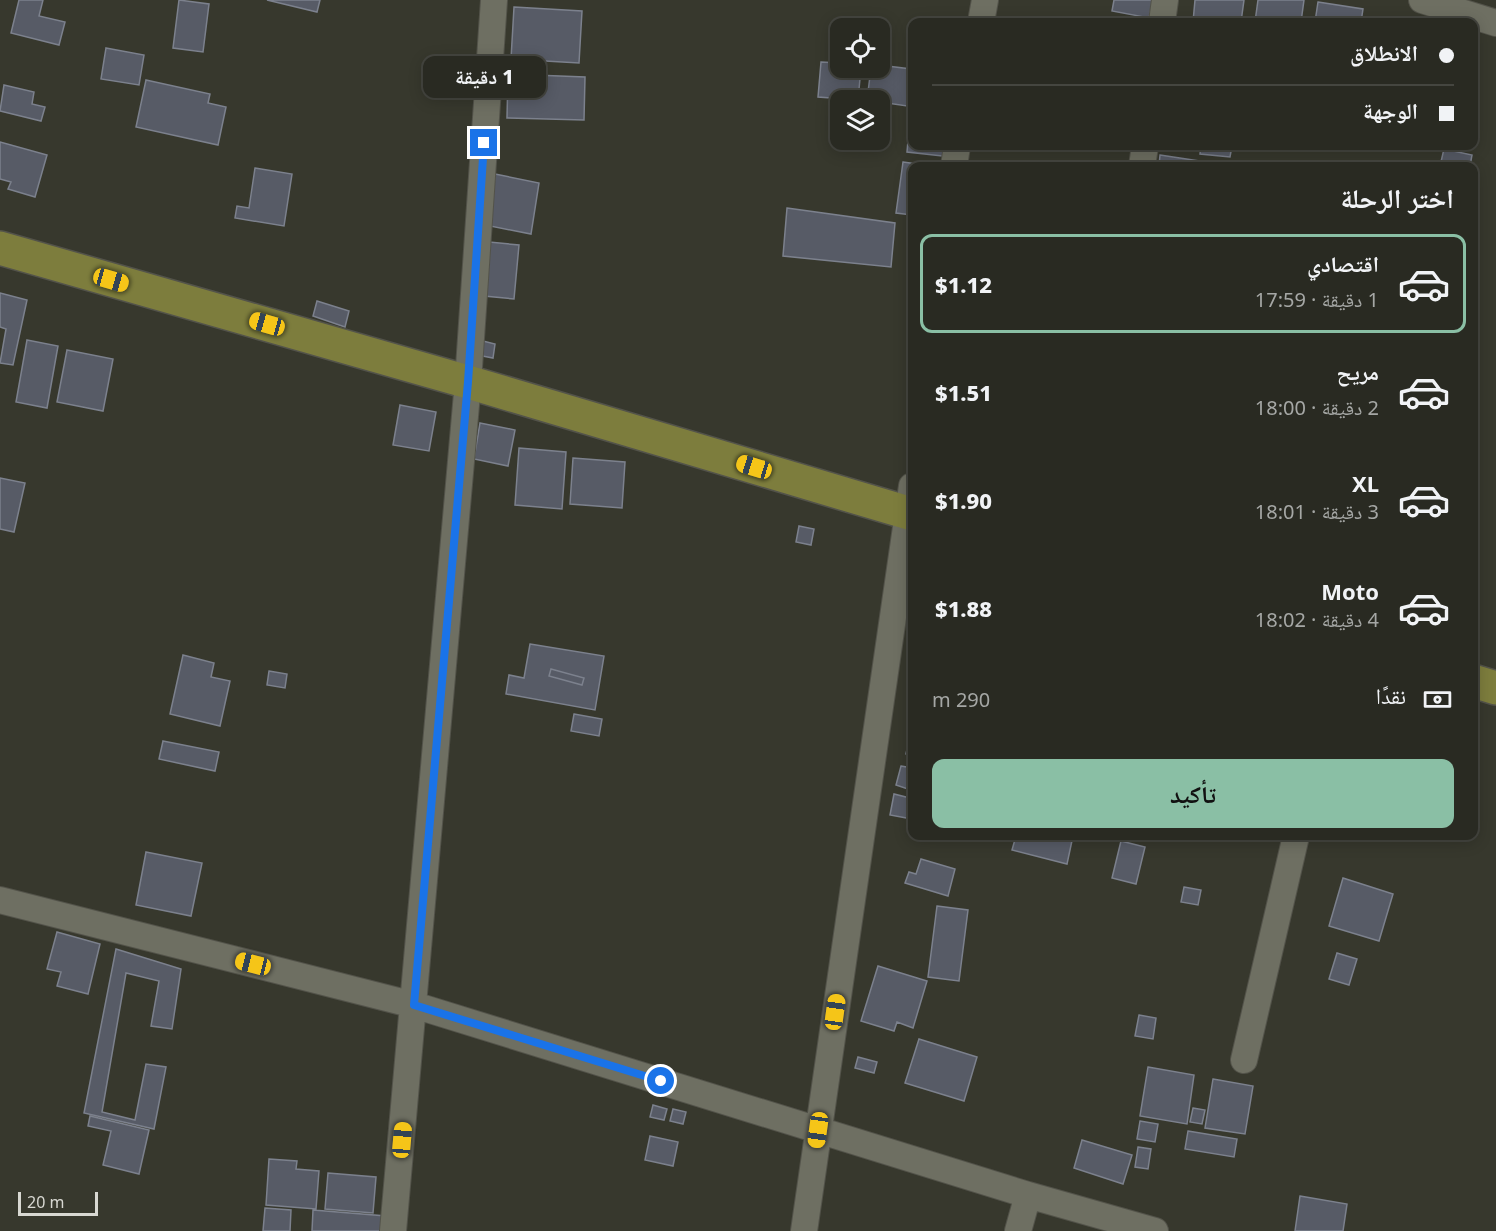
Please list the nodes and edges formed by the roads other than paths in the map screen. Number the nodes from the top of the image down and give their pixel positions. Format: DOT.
graph roads {
  1 [pos="494,0"];
  2 [pos="985,0"];
  3 [pos="1165,0"];
  4 [pos="1422,0"];
  5 [pos="982,18"];
  6 [pos="1163,18"];
  7 [pos="1478,18"];
  8 [pos="1478,18"];
  9 [pos="1496,24"];
  10 [pos="0,248"];
  11 [pos="468,382"];
  12 [pos="908,503"];
  13 [pos="908,524"];
  14 [pos="1478,683"];
  15 [pos="1496,688"];
  16 [pos="1295,840"];
  17 [pos="0,900"];
  18 [pos="414,1005"];
  19 [pos="1244,1060"];
  20 [pos="818,1130"];
  21 [pos="1028,1195"];
  22 [pos="393,1231"];
  23 [pos="804,1231"];
  24 [pos="1018,1231"];
  25 [pos="1155,1231"];
  1 -- 11 [label="street"];
  2 -- 5 [label="street"];
  3 -- 6 [label="street"];
  4 -- 7 [label="street"];
  8 -- 9 [label="street"];
  10 -- 11 [label="main road"];
  11 -- 12 [label="main road"];
  11 -- 18 [label="street"];
  13 -- 20 [label="street"];
  14 -- 15 [label="main road"];
  16 -- 19 [label="street"];
  17 -- 18 [label="street"];
  18 -- 20 [label="street"];
  18 -- 22 [label="street"];
  20 -- 21 [label="street"];
  20 -- 23 [label="street"];
  21 -- 24 [label="street"];
  21 -- 25 [label="street"];
}
